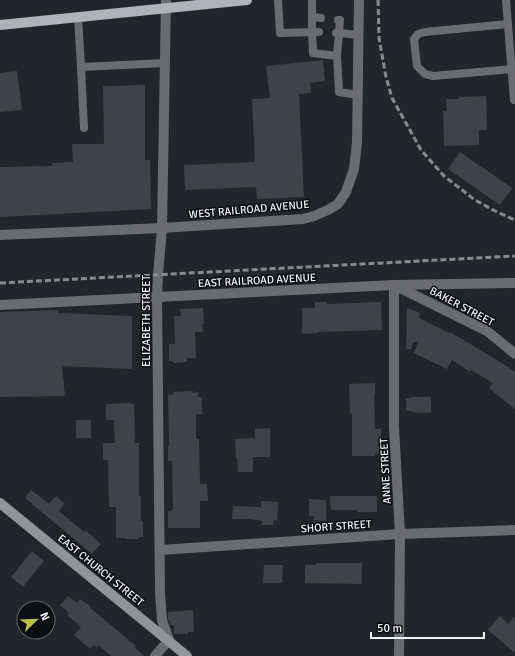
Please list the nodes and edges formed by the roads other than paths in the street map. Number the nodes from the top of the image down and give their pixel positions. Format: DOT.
graph roads {
  1 [pos="247,0"];
  2 [pos="278,0"];
  3 [pos="312,0"];
  4 [pos="359,0"];
  5 [pos="506,0"];
  6 [pos="199,2"];
  7 [pos="166,4"];
  8 [pos="78,17"];
  9 [pos="510,18"];
  10 [pos="338,20"];
  11 [pos="0,25"];
  12 [pos="316,32"];
  13 [pos="338,33"];
  14 [pos="359,35"];
  15 [pos="337,56"];
  16 [pos="165,63"];
  17 [pos="81,67"];
  18 [pos="512,69"];
  19 [pos="358,95"];
  20 [pos="515,100"];
  21 [pos="84,128"];
  22 [pos="162,228"];
  23 [pos="0,235"];
  24 [pos="515,283"];
  25 [pos="394,285"];
  26 [pos="157,296"];
  27 [pos="0,305"];
  28 [pos="515,354"];
  29 [pos="0,502"];
  30 [pos="515,530"];
  31 [pos="400,534"];
  32 [pos="160,550"];
  33 [pos="169,640"];
  34 [pos="155,656"];
  35 [pos="188,656"];
  36 [pos="399,656"];
  1 -- 6 [label="main road"];
  2 -- 12 [label="lane"];
  3 -- 12 [label="lane"];
  4 -- 14 [label="street, WEST RAILROAD AVENUE"];
  5 -- 9 [label="lane"];
  6 -- 7 [label="main road"];
  7 -- 8 [label="main road"];
  7 -- 16 [label="street, ELIZABETH STREET"];
  8 -- 11 [label="main road"];
  8 -- 17 [label="lane"];
  9 -- 18 [label="lane"];
  9 -- 18 [label="lane"];
  10 -- 13 [label="lane"];
  12 -- 15 [label="lane"];
  13 -- 14 [label="lane"];
  13 -- 15 [label="lane"];
  14 -- 19 [label="street, WEST RAILROAD AVENUE"];
  15 -- 19 [label="lane"];
  16 -- 17 [label="lane"];
  16 -- 22 [label="street, ELIZABETH STREET"];
  17 -- 21 [label="lane"];
  18 -- 20 [label="lane"];
  19 -- 22 [label="street, WEST RAILROAD AVENUE"];
  22 -- 23 [label="street, WEST RAILROAD AVENUE"];
  22 -- 26 [label="street, ELIZABETH STREET"];
  24 -- 25 [label="street, EAST RAILROAD AVENUE"];
  25 -- 26 [label="street, EAST RAILROAD AVENUE"];
  25 -- 28 [label="street, BAKER STREET"];
  25 -- 31 [label="street, ANNE STREET"];
  26 -- 27 [label="street, EAST RAILROAD AVENUE"];
  26 -- 32 [label="street, ELIZABETH STREET"];
  29 -- 33 [label="street, EAST CHURCH STREET"];
  30 -- 31 [label="street, SHORT STREET"];
  31 -- 32 [label="street, SHORT STREET"];
  31 -- 36 [label="street, ANNE STREET"];
  32 -- 33 [label="street, ELIZABETH STREET"];
  33 -- 34 [label="street"];
  33 -- 35 [label="street, EAST CHURCH STREET"];
}
